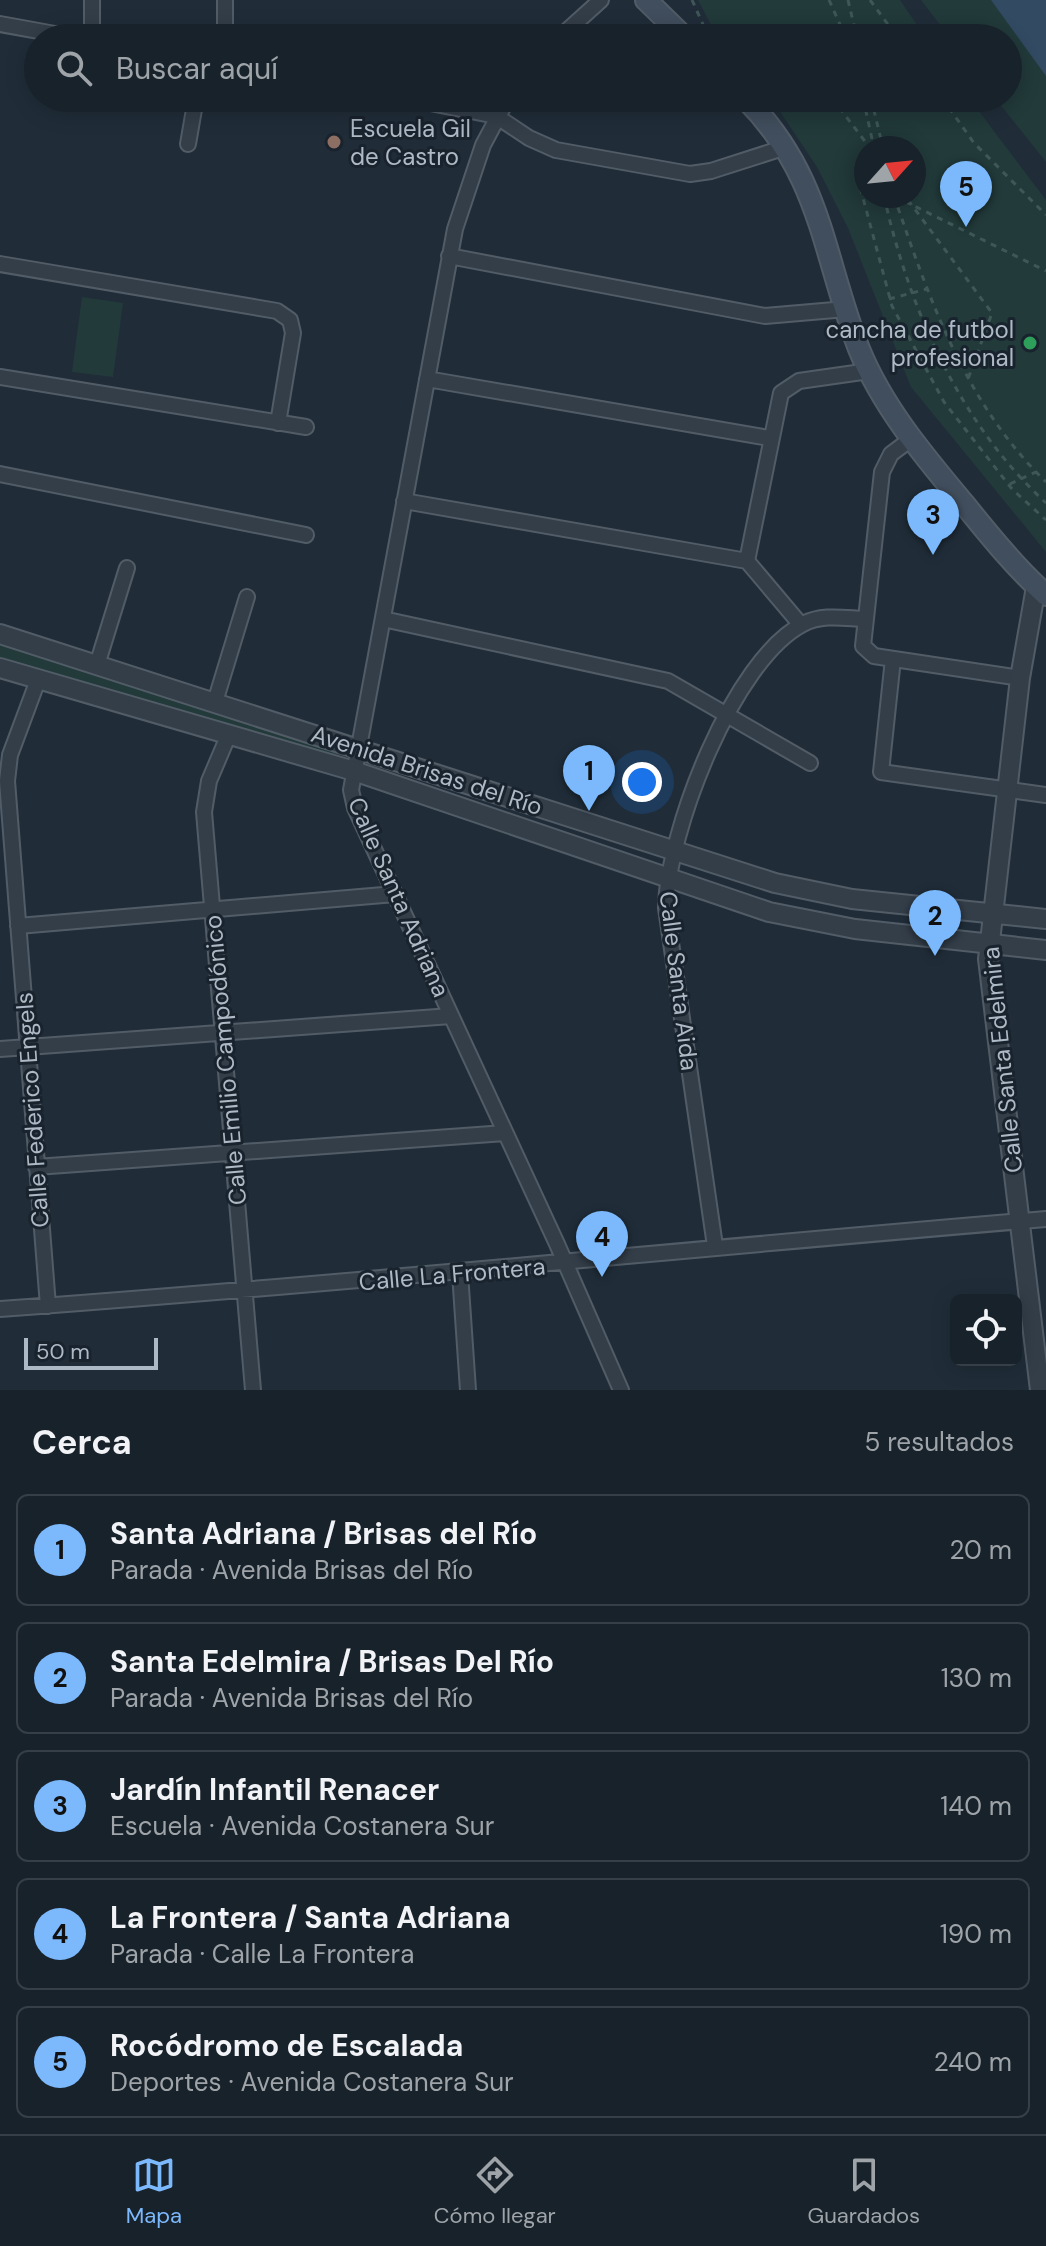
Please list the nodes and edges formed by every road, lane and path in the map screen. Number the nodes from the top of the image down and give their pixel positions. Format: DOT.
graph roads {
  1 [pos="92,0"];
  2 [pos="225,0"];
  3 [pos="601,0"];
  4 [pos="646,0"];
  5 [pos="692,0"];
  6 [pos="829,0"];
  7 [pos="848,0"];
  8 [pos="870,0"];
  9 [pos="0,24"];
  10 [pos="92,24"];
  11 [pos="225,24"];
  12 [pos="574,24"];
  13 [pos="671,24"];
  14 [pos="703,24"];
  15 [pos="840,24"];
  16 [pos="854,24"];
  17 [pos="887,24"];
  18 [pos="24,28"];
  19 [pos="194,112"];
  20 [pos="476,112"];
  21 [pos="499,112"];
  22 [pos="757,112"];
  23 [pos="843,112"];
  24 [pos="866,112"];
  25 [pos="874,112"];
  26 [pos="952,112"];
  27 [pos="496,116"];
  28 [pos="862,136"];
  29 [pos="870,136"];
  30 [pos="880,136"];
  31 [pos="188,144"];
  32 [pos="786,147"];
  33 [pos="865,208"];
  34 [pos="888,208"];
  35 [pos="898,208"];
  36 [pos="914,208"];
  37 [pos="924,208"];
  38 [pos="1046,215"];
  39 [pos="449,256"];
  40 [pos="0,264"];
  41 [pos="1046,271"];
  42 [pos="927,289"];
  43 [pos="913,293"];
  44 [pos="889,299"];
  45 [pos="846,309"];
  46 [pos="869,371"];
  47 [pos="0,377"];
  48 [pos="427,379"];
  49 [pos="968,379"];
  50 [pos="278,423"];
  51 [pos="306,427"];
  52 [pos="769,438"];
  53 [pos="911,439"];
  54 [pos="1036,472"];
  55 [pos="0,474"];
  56 [pos="1023,478"];
  57 [pos="1046,482"];
  58 [pos="1009,484"];
  59 [pos="404,501"];
  60 [pos="1046,503"];
  61 [pos="1046,520"];
  62 [pos="306,535"];
  63 [pos="747,561"];
  64 [pos="127,568"];
  65 [pos="1041,591"];
  66 [pos="247,597"];
  67 [pos="383,619"];
  68 [pos="863,619"];
  69 [pos="801,625"];
  70 [pos="0,634"];
  71 [pos="893,659"];
  72 [pos="97,665"];
  73 [pos="0,668"];
  74 [pos="1020,678"];
  75 [pos="38,680"];
  76 [pos="215,702"];
  77 [pos="724,714"];
  78 [pos="229,734"];
  79 [pos="360,749"];
  80 [pos="810,763"];
  81 [pos="354,771"];
  82 [pos="1005,790"];
  83 [pos="1046,795"];
  84 [pos="675,850"];
  85 [pos="667,878"];
  86 [pos="395,894"];
  87 [pos="213,909"];
  88 [pos="992,911"];
  89 [pos="1046,919"];
  90 [pos="18,926"];
  91 [pos="988,942"];
  92 [pos="1046,950"];
  93 [pos="451,1016"];
  94 [pos="223,1033"];
  95 [pos="27,1048"];
  96 [pos="0,1049"];
  97 [pos="505,1133"];
  98 [pos="233,1151"];
  99 [pos="36,1167"];
  100 [pos="1046,1219"];
  101 [pos="1020,1221"];
  102 [pos="715,1246"];
  103 [pos="565,1264"];
  104 [pos="460,1273"];
  105 [pos="245,1291"];
  106 [pos="48,1306"];
  107 [pos="0,1309"];
  108 [pos="253,1390"];
  109 [pos="468,1390"];
  110 [pos="621,1390"];
  111 [pos="1040,1390"];
  1 -- 10 [label="street"];
  2 -- 11 [label="street"];
  3 -- 12 [label="street"];
  4 -- 13 [label="main road"];
  5 -- 14 [label="path"];
  6 -- 15 [label="path"];
  7 -- 16 [label="path"];
  8 -- 17 [label="path"];
  9 -- 18 [label="street"];
  19 -- 31 [label="street"];
  20 -- 27 [label="street"];
  21 -- 27 [label="street, Calle Santa Adriana"];
  22 -- 32 [label="main road"];
  23 -- 28 [label="path"];
  24 -- 29 [label="path"];
  25 -- 30 [label="path"];
  26 -- 38 [label="path"];
  27 -- 32 [label="street"];
  27 -- 39 [label="street, Calle Santa Adriana"];
  32 -- 45 [label="main road"];
  33 -- 44 [label="path"];
  34 -- 43 [label="path"];
  35 -- 42 [label="path"];
  36 -- 49 [label="path"];
  37 -- 41 [label="path"];
  39 -- 45 [label="street"];
  39 -- 48 [label="street, Calle Santa Adriana"];
  40 -- 50 [label="street"];
  42 -- 43 [label="path"];
  42 -- 49 [label="path"];
  43 -- 44 [label="path"];
  43 -- 56 [label="path"];
  44 -- 58 [label="path"];
  45 -- 46 [label="main road"];
  46 -- 52 [label="street"];
  46 -- 53 [label="main road"];
  47 -- 50 [label="street"];
  48 -- 52 [label="street"];
  48 -- 59 [label="street, Calle Santa Adriana"];
  49 -- 54 [label="path"];
  50 -- 51 [label="street"];
  52 -- 63 [label="street"];
  53 -- 65 [label="main road"];
  53 -- 68 [label="street"];
  54 -- 56 [label="path"];
  54 -- 57 [label="path"];
  55 -- 62 [label="street"];
  56 -- 58 [label="path"];
  56 -- 60 [label="path"];
  58 -- 61 [label="path"];
  59 -- 63 [label="street"];
  59 -- 67 [label="street, Calle Santa Adriana"];
  63 -- 69 [label="street"];
  64 -- 72 [label="street"];
  65 -- 74 [label="street, Calle Santa Edelmira"];
  66 -- 76 [label="street"];
  67 -- 77 [label="street"];
  67 -- 79 [label="street, Calle Santa Adriana"];
  68 -- 69 [label="street"];
  68 -- 71 [label="street"];
  69 -- 77 [label="street, Calle Santa Aida"];
  70 -- 72 [label="street, Avenida Brisas del Río"];
  71 -- 74 [label="street"];
  71 -- 82 [label="street"];
  72 -- 76 [label="street, Avenida Brisas del Río"];
  73 -- 75 [label="street, Avenida Brisas del Río"];
  74 -- 82 [label="street, Calle Santa Edelmira"];
  75 -- 78 [label="street, Avenida Brisas del Río"];
  75 -- 90 [label="street, Calle Federico Engels"];
  76 -- 79 [label="street, Avenida Brisas del Río"];
  77 -- 80 [label="street"];
  77 -- 84 [label="street, Calle Santa Aida"];
  78 -- 81 [label="street, Avenida Brisas del Río"];
  78 -- 87 [label="street, Calle Emilio Campodónico"];
  79 -- 81 [label="street, Calle Santa Adriana"];
  79 -- 84 [label="street, Avenida Brisas del Río"];
  81 -- 85 [label="street, Avenida Brisas del Río"];
  81 -- 86 [label="street, Calle Santa Adriana"];
  82 -- 83 [label="street"];
  82 -- 88 [label="street, Calle Santa Edelmira"];
  84 -- 85 [label="street, Calle Santa Aida"];
  84 -- 88 [label="street, Avenida Brisas del Río"];
  85 -- 91 [label="street, Avenida Brisas del Río"];
  85 -- 102 [label="street, Calle Santa Aida"];
  86 -- 87 [label="street"];
  86 -- 93 [label="street, Calle Santa Adriana"];
  87 -- 90 [label="street"];
  87 -- 94 [label="street, Calle Emilio Campodónico"];
  88 -- 89 [label="street, Avenida Brisas del Río"];
  88 -- 91 [label="street, Calle Santa Edelmira"];
  90 -- 95 [label="street, Calle Federico Engels"];
  91 -- 92 [label="street, Avenida Brisas del Río"];
  91 -- 101 [label="street, Calle Santa Edelmira"];
  93 -- 94 [label="street"];
  93 -- 97 [label="street, Calle Santa Adriana"];
  94 -- 95 [label="street"];
  94 -- 98 [label="street, Calle Emilio Campodónico"];
  95 -- 96 [label="street"];
  95 -- 99 [label="street, Calle Federico Engels"];
  97 -- 98 [label="street"];
  97 -- 103 [label="street, Calle Santa Adriana"];
  98 -- 99 [label="street"];
  98 -- 105 [label="street, Calle Emilio Campodónico"];
  99 -- 106 [label="street, Calle Federico Engels"];
  100 -- 101 [label="street, Calle La Frontera"];
  101 -- 102 [label="street, Calle La Frontera"];
  101 -- 111 [label="street, Calle Santa Edelmira"];
  102 -- 103 [label="street, Calle La Frontera"];
  103 -- 104 [label="street, Calle La Frontera"];
  103 -- 110 [label="street, Calle Santa Adriana"];
  104 -- 105 [label="street, Calle La Frontera"];
  104 -- 109 [label="street"];
  105 -- 106 [label="street, Calle La Frontera"];
  105 -- 108 [label="street, Calle Emilio Campodónico"];
  106 -- 107 [label="street, Calle La Frontera"];
}
